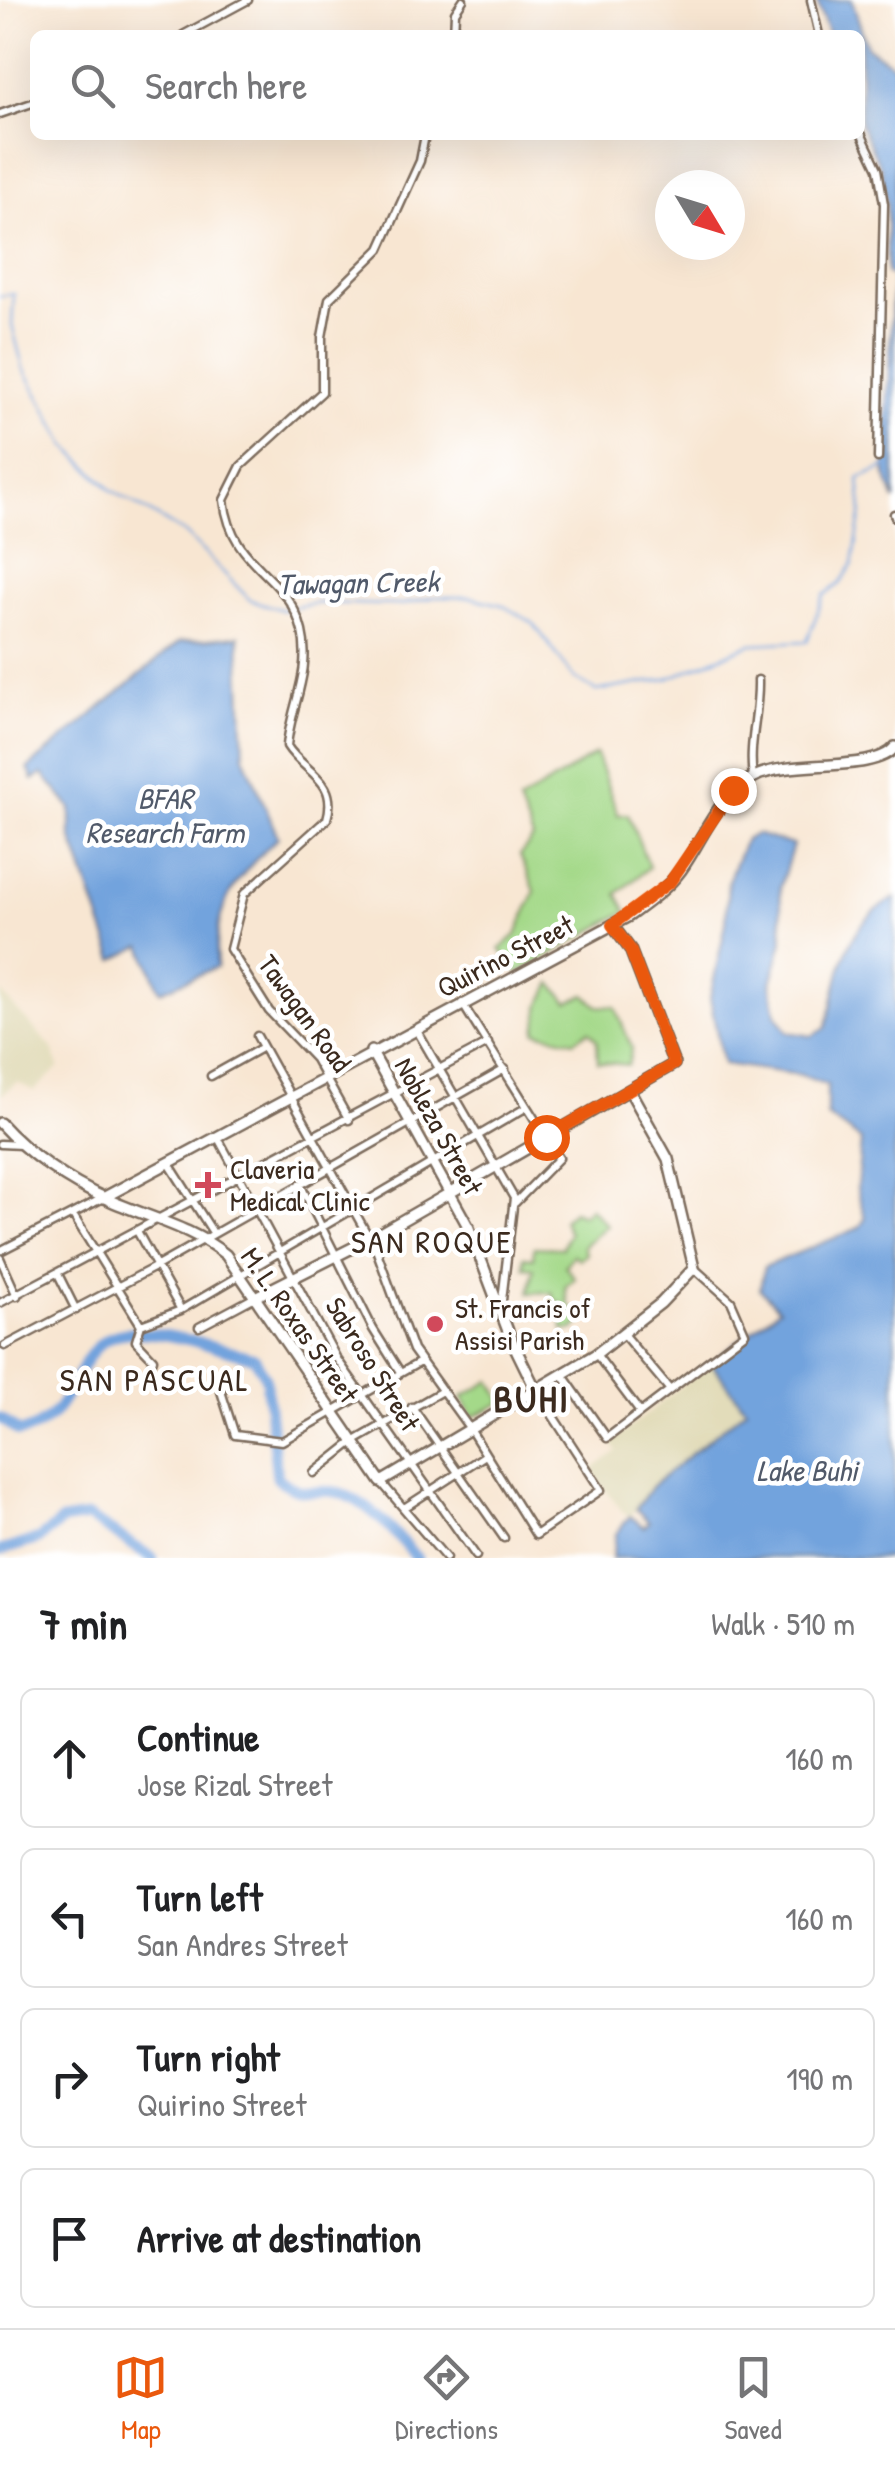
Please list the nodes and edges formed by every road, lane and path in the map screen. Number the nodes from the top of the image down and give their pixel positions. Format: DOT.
graph roads {
  1 [pos="248,0"];
  2 [pos="463,0"];
  3 [pos="811,0"];
  4 [pos="193,30"];
  5 [pos="454,30"];
  6 [pos="818,30"];
  7 [pos="30,104"];
  8 [pos="0,114"];
  9 [pos="424,140"];
  10 [pos="864,140"];
  11 [pos="878,458"];
  12 [pos="758,680"];
  13 [pos="895,747"];
  14 [pos="753,777"];
  15 [pos="612,925"];
  16 [pos="462,1003"];
  17 [pos="415,1028"];
  18 [pos="257,1036"];
  19 [pos="488,1042"];
  20 [pos="263,1047"];
  21 [pos="371,1051"];
  22 [pos="504,1069"];
  23 [pos="440,1070"];
  24 [pos="210,1076"];
  25 [pos="325,1076"];
  26 [pos="630,1090"];
  27 [pos="288,1095"];
  28 [pos="396,1096"];
  29 [pos="456,1100"];
  30 [pos="527,1107"];
  31 [pos="349,1120"];
  32 [pos="0,1123"];
  33 [pos="411,1124"];
  34 [pos="216,1135"];
  35 [pos="478,1137"];
  36 [pos="546,1137"];
  37 [pos="313,1139"];
  38 [pos="0,1144"];
  39 [pos="22,1144"];
  40 [pos="167,1161"];
  41 [pos="432,1163"];
  42 [pos="329,1167"];
  43 [pos="496,1167"];
  44 [pos="240,1177"];
  45 [pos="300,1184"];
  46 [pos="449,1192"];
  47 [pos="104,1198"];
  48 [pos="192,1202"];
  49 [pos="514,1204"];
  50 [pos="256,1207"];
  51 [pos="352,1210"];
  52 [pos="72,1215"];
  53 [pos="157,1219"];
  54 [pos="322,1228"];
  55 [pos="212,1231"];
  56 [pos="137,1232"];
  57 [pos="202,1238"];
  58 [pos="368,1240"];
  59 [pos="281,1252"];
  60 [pos="99,1253"];
  61 [pos="0,1254"];
  62 [pos="336,1256"];
  63 [pos="157,1266"];
  64 [pos="694,1268"];
  65 [pos="58,1274"];
  66 [pos="240,1275"];
  67 [pos="294,1276"];
  68 [pos="118,1286"];
  69 [pos="17,1296"];
  70 [pos="255,1297"];
  71 [pos="0,1304"];
  72 [pos="76,1310"];
  73 [pos="181,1310"];
  74 [pos="501,1310"];
  75 [pos="140,1327"];
  76 [pos="199,1328"];
  77 [pos="623,1334"];
  78 [pos="5,1346"];
  79 [pos="596,1354"];
  80 [pos="420,1362"];
  81 [pos="400,1372"];
  82 [pos="148,1374"];
  83 [pos="562,1374"];
  84 [pos="218,1385"];
  85 [pos="536,1390"];
  86 [pos="670,1390"];
  87 [pos="442,1391"];
  88 [pos="360,1394"];
  89 [pos="412,1406"];
  90 [pos="332,1411"];
  91 [pos="639,1412"];
  92 [pos="382,1423"];
  93 [pos="470,1429"];
  94 [pos="353,1442"];
  95 [pos="439,1448"];
  96 [pos="484,1456"];
  97 [pos="411,1466"];
  98 [pos="314,1473"];
  99 [pos="456,1473"];
  100 [pos="381,1482"];
  101 [pos="428,1494"];
  102 [pos="404,1508"];
  103 [pos="504,1538"];
  104 [pos="476,1556"];
  105 [pos="446,1558"];
  1 -- 4 [label="street"];
  2 -- 5 [label="street"];
  3 -- 6 [label="street"];
  7 -- 8 [label="street"];
  9 -- 25 [label="street, Tawagan Road"];
  10 -- 11 [label="street"];
  12 -- 14 [label="street"];
  13 -- 14 [label="street"];
  14 -- 15 [label="street, Quirino Street"];
  15 -- 16 [label="street, Quirino Street"];
  15 -- 26 [label="street"];
  16 -- 17 [label="street, Quirino Street"];
  16 -- 19 [label="street"];
  17 -- 21 [label="street, Quirino Street"];
  17 -- 23 [label="street"];
  18 -- 20 [label="street"];
  19 -- 22 [label="street"];
  19 -- 23 [label="street"];
  20 -- 24 [label="street"];
  20 -- 27 [label="street"];
  21 -- 25 [label="street, Quirino Street"];
  21 -- 28 [label="street, Nobleza Street"];
  22 -- 29 [label="street"];
  22 -- 30 [label="street"];
  23 -- 28 [label="street"];
  23 -- 29 [label="street"];
  25 -- 27 [label="street, Quirino Street"];
  25 -- 31 [label="street, Tawagan Road"];
  26 -- 36 [label="street"];
  26 -- 64 [label="street"];
  27 -- 34 [label="street, Quirino Street"];
  27 -- 37 [label="street"];
  28 -- 31 [label="street"];
  28 -- 33 [label="street, Nobleza Street"];
  29 -- 33 [label="street"];
  29 -- 35 [label="street"];
  30 -- 35 [label="street"];
  30 -- 36 [label="street"];
  31 -- 37 [label="street"];
  32 -- 39 [label="street, M. L. Roxas Street"];
  33 -- 41 [label="street, Nobleza Street"];
  33 -- 42 [label="street"];
  34 -- 40 [label="street, Quirino Street"];
  34 -- 44 [label="street, Sabroso Street"];
  35 -- 41 [label="street"];
  35 -- 43 [label="street"];
  36 -- 43 [label="street"];
  36 -- 49 [label="street"];
  37 -- 42 [label="street"];
  37 -- 44 [label="street"];
  38 -- 39 [label="street"];
  39 -- 47 [label="street, M. L. Roxas Street"];
  40 -- 47 [label="street, Quirino Street"];
  40 -- 48 [label="street"];
  41 -- 46 [label="street, Nobleza Street"];
  41 -- 51 [label="street"];
  42 -- 45 [label="street"];
  42 -- 51 [label="street"];
  43 -- 46 [label="street"];
  43 -- 49 [label="street"];
  44 -- 48 [label="street"];
  44 -- 50 [label="street, Sabroso Street"];
  45 -- 50 [label="street"];
  45 -- 54 [label="street"];
  46 -- 58 [label="street"];
  46 -- 74 [label="street, Nobleza Street"];
  47 -- 52 [label="street"];
  47 -- 53 [label="street, M. L. Roxas Street"];
  48 -- 53 [label="street"];
  48 -- 55 [label="street"];
  49 -- 74 [label="street"];
  50 -- 55 [label="street"];
  50 -- 59 [label="street, Sabroso Street"];
  51 -- 54 [label="street"];
  51 -- 58 [label="street"];
  52 -- 60 [label="street"];
  52 -- 61 [label="street"];
  53 -- 56 [label="street"];
  53 -- 57 [label="street, M. L. Roxas Street"];
  54 -- 59 [label="street"];
  54 -- 62 [label="street"];
  55 -- 57 [label="street"];
  56 -- 60 [label="street"];
  56 -- 63 [label="street"];
  57 -- 63 [label="street"];
  57 -- 66 [label="street, M. L. Roxas Street"];
  58 -- 62 [label="street"];
  58 -- 80 [label="street"];
  59 -- 66 [label="street"];
  59 -- 67 [label="street, Sabroso Street"];
  60 -- 65 [label="street"];
  60 -- 68 [label="street"];
  61 -- 69 [label="street"];
  62 -- 67 [label="street"];
  62 -- 81 [label="street"];
  63 -- 68 [label="street"];
  63 -- 73 [label="street"];
  64 -- 77 [label="street"];
  64 -- 86 [label="street"];
  65 -- 69 [label="street"];
  65 -- 72 [label="street"];
  66 -- 70 [label="street, M. L. Roxas Street"];
  66 -- 73 [label="street"];
  67 -- 70 [label="street"];
  67 -- 88 [label="street, Sabroso Street"];
  68 -- 72 [label="street"];
  68 -- 75 [label="street"];
  69 -- 71 [label="street"];
  70 -- 76 [label="street"];
  70 -- 90 [label="street, M. L. Roxas Street"];
  72 -- 78 [label="street"];
  73 -- 75 [label="street"];
  74 -- 85 [label="street, Nobleza Street"];
  75 -- 82 [label="street"];
  77 -- 79 [label="street"];
  77 -- 86 [label="street"];
  79 -- 83 [label="street"];
  79 -- 91 [label="street"];
  80 -- 81 [label="street"];
  80 -- 87 [label="street"];
  81 -- 88 [label="street"];
  83 -- 85 [label="street"];
  83 -- 91 [label="street"];
  84 -- 90 [label="street"];
  85 -- 93 [label="street"];
  85 -- 96 [label="street, Nobleza Street"];
  86 -- 91 [label="street"];
  87 -- 89 [label="street"];
  87 -- 93 [label="street"];
  88 -- 90 [label="street"];
  88 -- 92 [label="street, Sabroso Street"];
  89 -- 92 [label="street"];
  89 -- 95 [label="street"];
  90 -- 94 [label="street, M. L. Roxas Street"];
  92 -- 94 [label="street"];
  92 -- 97 [label="street, Sabroso Street"];
  93 -- 95 [label="street"];
  93 -- 96 [label="street"];
  94 -- 98 [label="street"];
  94 -- 100 [label="street, M. L. Roxas Street"];
  95 -- 97 [label="street"];
  95 -- 99 [label="street"];
  96 -- 99 [label="street"];
  97 -- 100 [label="street"];
  97 -- 101 [label="street, Sabroso Street"];
  99 -- 101 [label="street"];
  99 -- 103 [label="street"];
  100 -- 102 [label="street"];
  101 -- 102 [label="street"];
  101 -- 104 [label="street, Sabroso Street"];
  102 -- 105 [label="street"];
}
